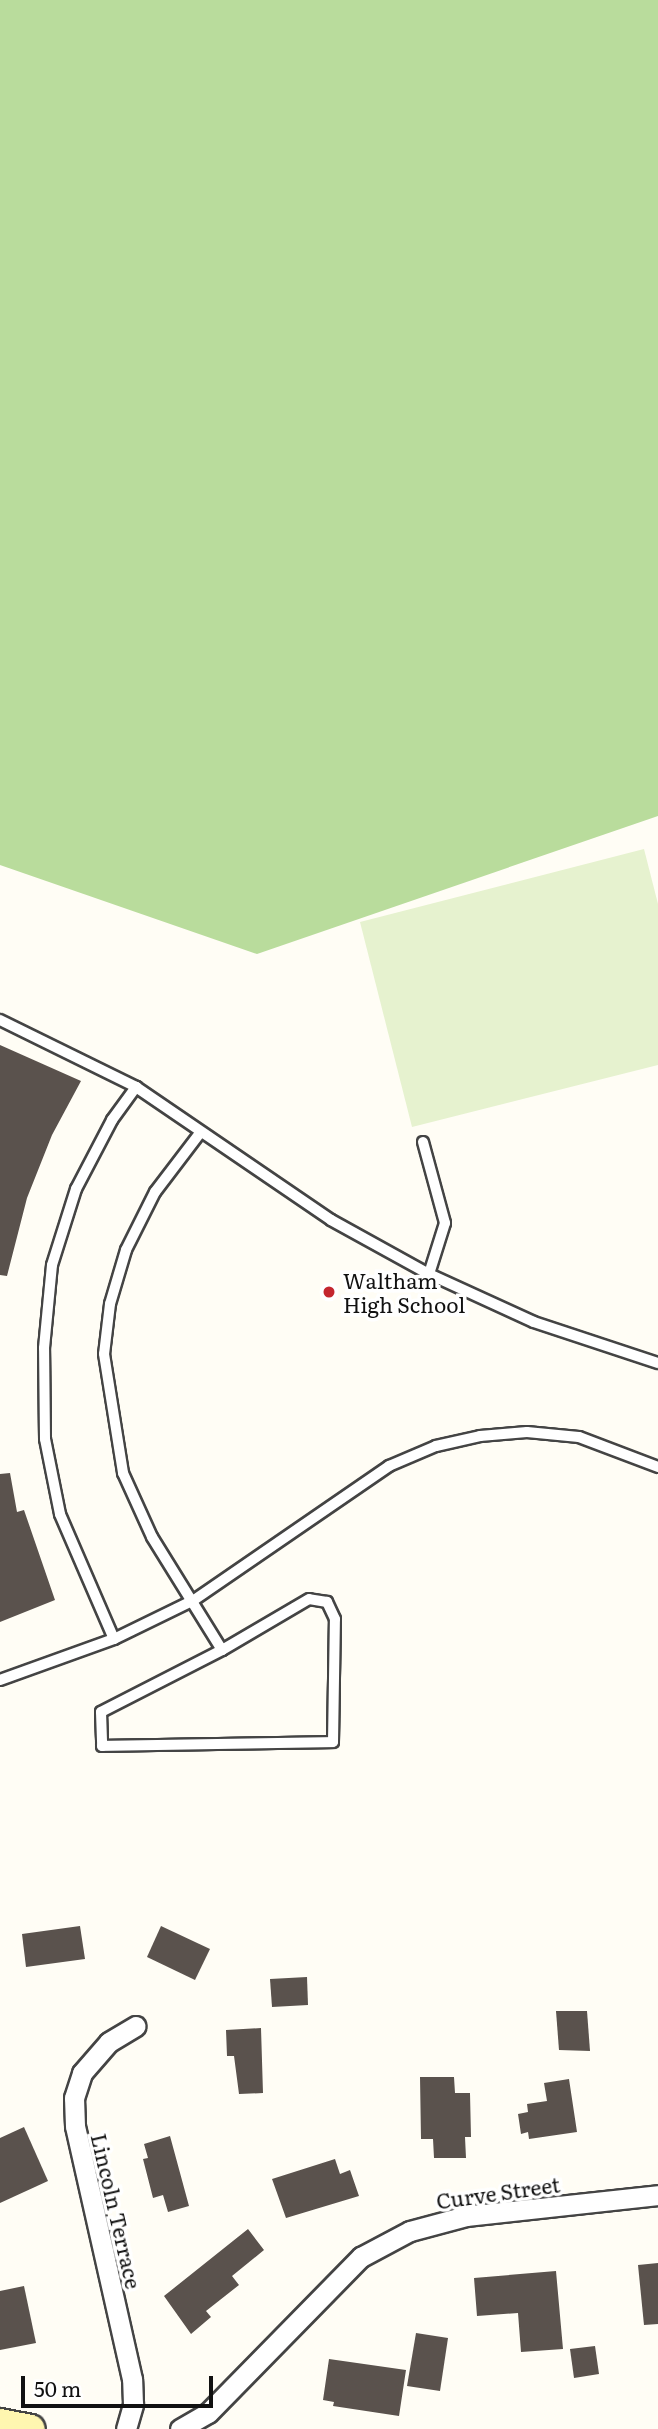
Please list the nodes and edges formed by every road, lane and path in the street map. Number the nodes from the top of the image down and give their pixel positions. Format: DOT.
graph roads {
  1 [pos="0,1020"];
  2 [pos="136,1087"];
  3 [pos="200,1133"];
  4 [pos="423,1142"];
  5 [pos="429,1274"];
  6 [pos="658,1363"];
  7 [pos="658,1467"];
  8 [pos="194,1600"];
  9 [pos="114,1639"];
  10 [pos="222,1650"];
  11 [pos="0,1680"];
  12 [pos="135,2026"];
  13 [pos="658,2195"];
  14 [pos="207,2421"];
  15 [pos="0,2423"];
  16 [pos="30,2429"];
  17 [pos="126,2429"];
  18 [pos="180,2429"];
  1 -- 2 [label="lane"];
  2 -- 3 [label="lane"];
  2 -- 9 [label="lane"];
  3 -- 5 [label="lane"];
  3 -- 8 [label="lane"];
  4 -- 5 [label="lane"];
  5 -- 6 [label="lane"];
  7 -- 8 [label="lane"];
  8 -- 9 [label="lane"];
  8 -- 10 [label="lane"];
  9 -- 11 [label="lane"];
  10 -- 10 [label="lane"];
  12 -- 17 [label="street, Lincoln Terrace"];
  13 -- 14 [label="street, Curve Street"];
  14 -- 18 [label="street, Curve Street"];
  15 -- 16 [label="street"];
}
